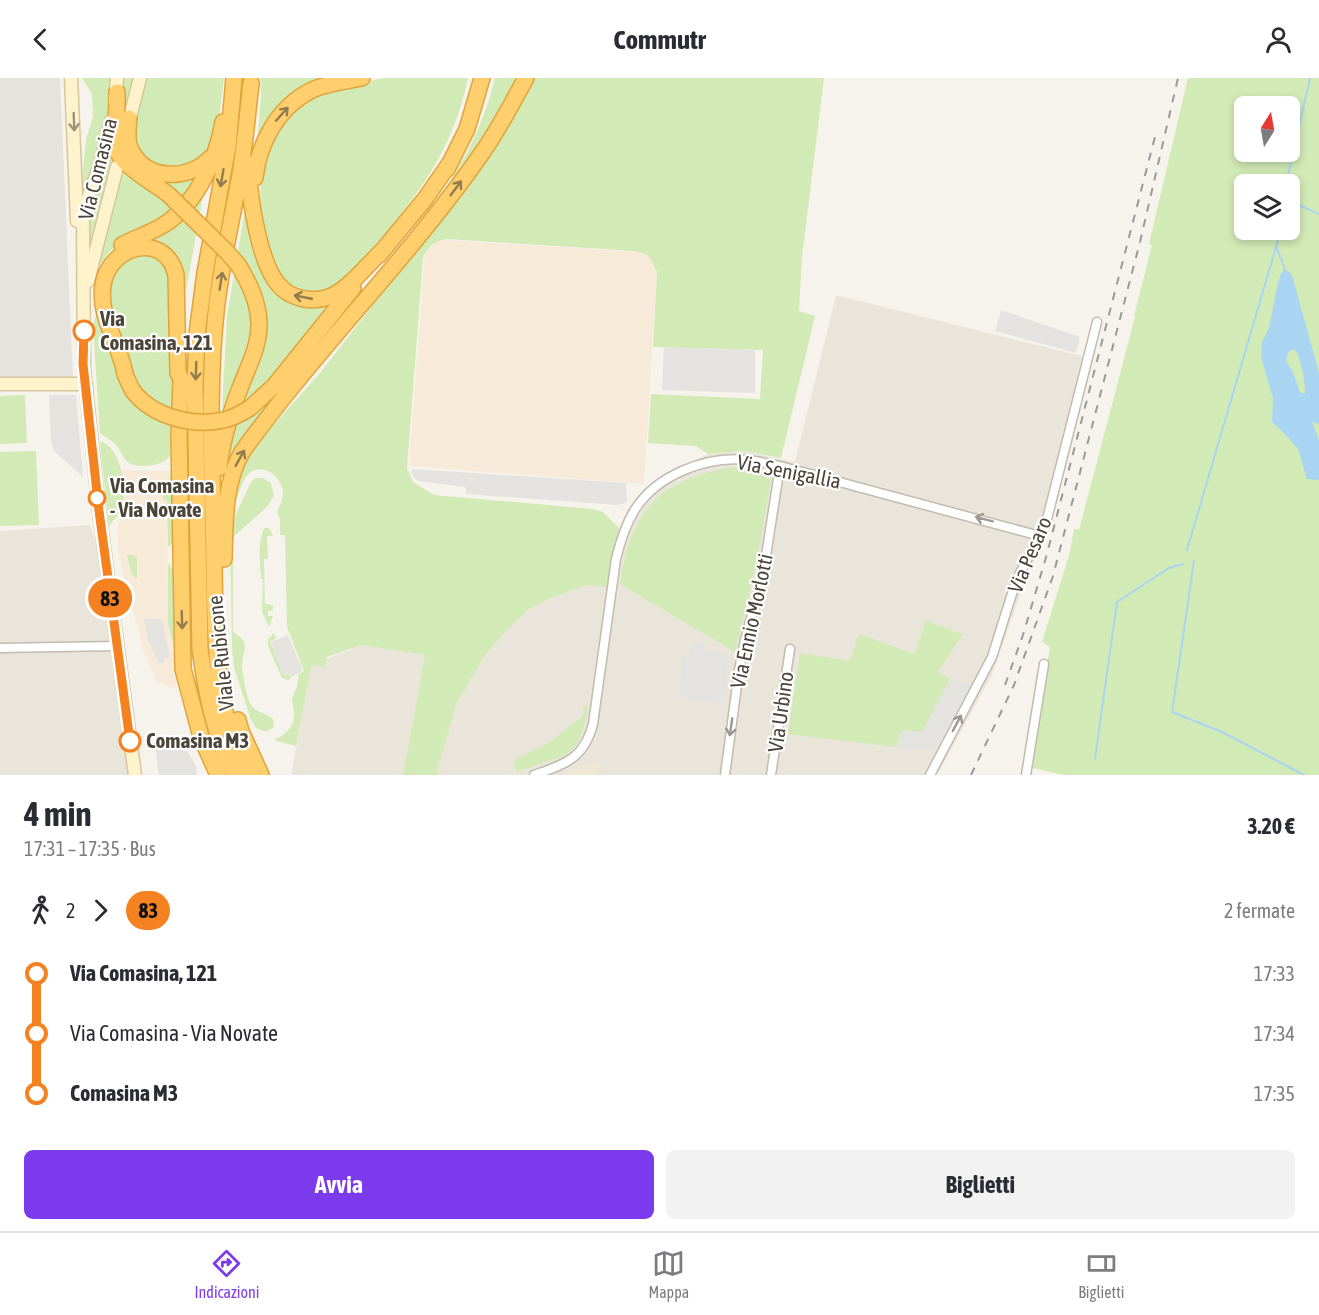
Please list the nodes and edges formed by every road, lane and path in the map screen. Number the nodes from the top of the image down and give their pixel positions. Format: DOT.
graph roads {
  1 [pos="73,78"];
  2 [pos="140,78"];
  3 [pos="233,78"];
  4 [pos="362,78"];
  5 [pos="482,78"];
  6 [pos="526,78"];
  7 [pos="251,80"];
  8 [pos="117,85"];
  9 [pos="129,118"];
  10 [pos="123,143"];
  11 [pos="214,153"];
  12 [pos="452,160"];
  13 [pos="117,167"];
  14 [pos="253,208"];
  15 [pos="384,249"];
  16 [pos="84,297"];
  17 [pos="351,314"];
  18 [pos="1097,322"];
  19 [pos="125,374"];
  20 [pos="0,384"];
  21 [pos="86,384"];
  22 [pos="179,464"];
  23 [pos="780,466"];
  24 [pos="214,528"];
  25 [pos="1040,536"];
  26 [pos="215,618"];
  27 [pos="199,620"];
  28 [pos="216,642"];
  29 [pos="117,646"];
  30 [pos="0,648"];
  31 [pos="790,649"];
  32 [pos="1044,664"];
  33 [pos="135,775"];
  34 [pos="218,775"];
  35 [pos="235,775"];
  36 [pos="248,775"];
  37 [pos="261,775"];
  38 [pos="534,775"];
  39 [pos="725,775"];
  40 [pos="771,775"];
  41 [pos="930,775"];
  42 [pos="1026,775"];
  1 -- 16 [label="main road, Via Comasina, one-way"];
  2 -- 9 [label="main road"];
  3 -- 11 [label="highway"];
  3 -- 27 [label="highway, one-way"];
  14 -- 4 [label="highway, one-way"];
  5 -- 12 [label="highway"];
  17 -- 6 [label="highway, one-way"];
  7 -- 14 [label="highway"];
  24 -- 7 [label="highway, one-way"];
  8 -- 16 [label="main road, Via Comasina"];
  8 -- 24 [label="highway, bridge"];
  9 -- 10 [label="main road"];
  9 -- 11 [label="highway"];
  11 -- 19 [label="highway"];
  12 -- 15 [label="highway"];
  12 -- 17 [label="highway"];
  13 -- 16 [label="main road"];
  15 -- 14 [label="highway, one-way"];
  15 -- 19 [label="highway, bridge"];
  16 -- 21 [label="main road, Via Comasina"];
  26 -- 17 [label="highway, one-way"];
  18 -- 25 [label="street, Via Pesaro"];
  19 -- 22 [label="highway"];
  20 -- 21 [label="main road"];
  21 -- 29 [label="main road, Via Comasina"];
  22 -- 27 [label="highway"];
  22 -- 34 [label="highway, one-way"];
  25 -- 23 [label="street, Via Senigallia, one-way"];
  23 -- 38 [label="street, Via Senigallia"];
  23 -- 39 [label="street, Via Ennio Morlotti, one-way"];
  24 -- 26 [label="highway, Viale Rubicone"];
  41 -- 25 [label="street, Via Pesaro, one-way"];
  26 -- 28 [label="highway, Viale Rubicone"];
  27 -- 35 [label="highway, Viale Rubicone"];
  28 -- 36 [label="highway, Viale Rubicone"];
  28 -- 37 [label="highway"];
  29 -- 30 [label="street"];
  29 -- 33 [label="main road, Via Comasina"];
  31 -- 40 [label="street, Via Urbino"];
  32 -- 42 [label="street"];
}
